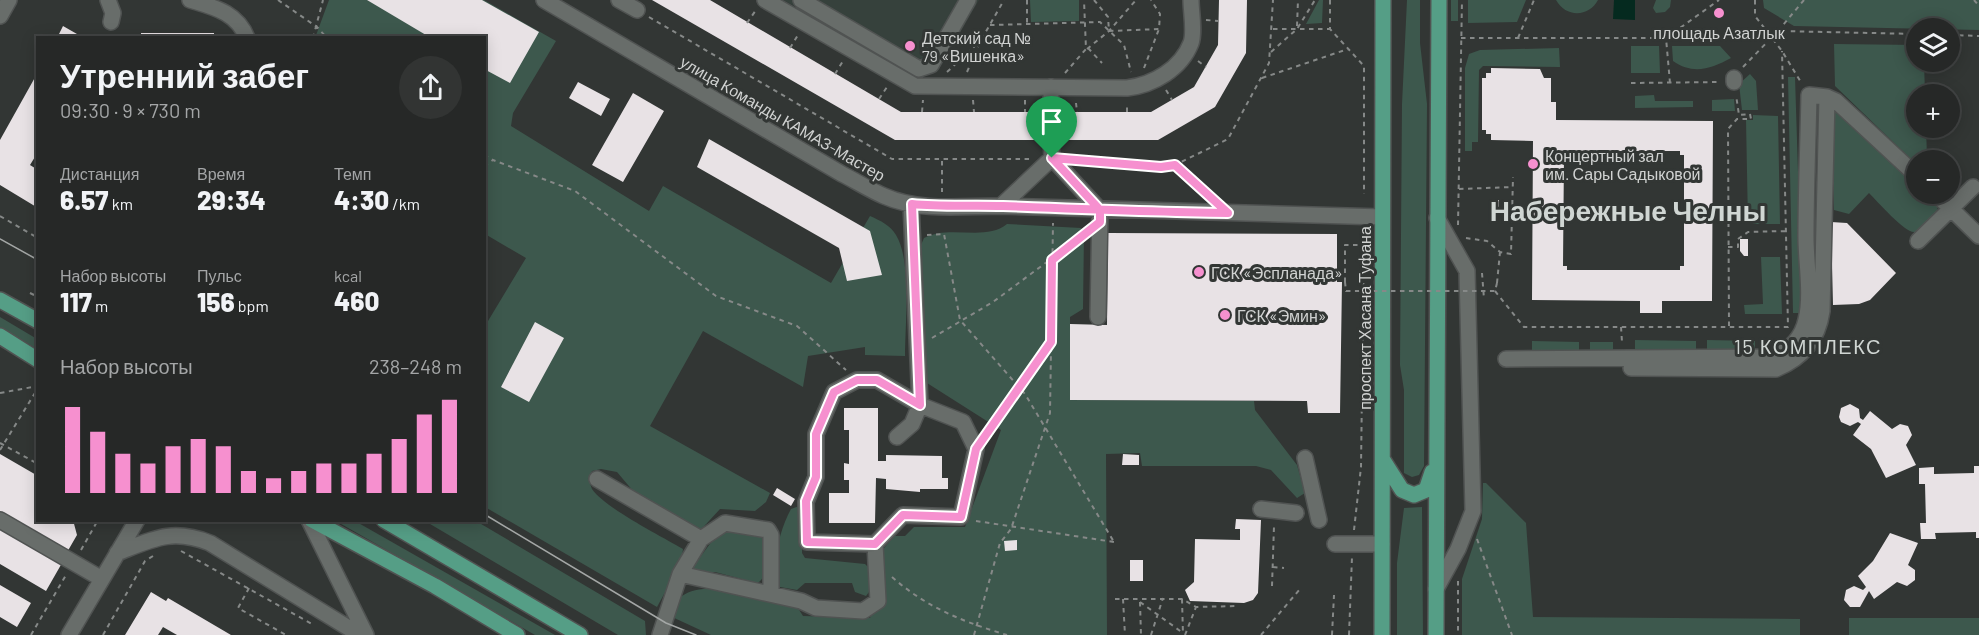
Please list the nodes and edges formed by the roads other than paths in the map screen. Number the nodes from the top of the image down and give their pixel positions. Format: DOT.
graph roads {
  1 [pos="9,0"];
  2 [pos="108,0"];
  3 [pos="190,0"];
  4 [pos="544,0"];
  5 [pos="620,0"];
  6 [pos="765,0"];
  7 [pos="801,0"];
  8 [pos="968,0"];
  9 [pos="1191,0"];
  10 [pos="1383,0"];
  11 [pos="1439,0"];
  12 [pos="637,10"];
  13 [pos="0,16"];
  14 [pos="111,22"];
  15 [pos="246,36"];
  16 [pos="1051,87"];
  17 [pos="1827,97"];
  18 [pos="1051,112"];
  19 [pos="1051,140"];
  20 [pos="1052,158"];
  21 [pos="1906,166"];
  22 [pos="1973,187"];
  23 [pos="912,204"];
  24 [pos="1946,204"];
  25 [pos="1001,206"];
  26 [pos="1952,209"];
  27 [pos="1100,216"];
  28 [pos="1382,217"];
  29 [pos="1437,218"];
  30 [pos="1979,236"];
  31 [pos="1918,241"];
  32 [pos="0,300"];
  33 [pos="1098,317"];
  34 [pos="36,320"];
  35 [pos="0,336"];
  36 [pos="36,359"];
  37 [pos="920,405"];
  38 [pos="897,437"];
  39 [pos="1305,458"];
  40 [pos="1383,460"];
  41 [pos="1437,460"];
  42 [pos="597,479"];
  43 [pos="1268,510"];
  44 [pos="1296,513"];
  45 [pos="0,520"];
  46 [pos="1319,520"];
  47 [pos="136,522"];
  48 [pos="312,522"];
  49 [pos="315,522"];
  50 [pos="387,522"];
  51 [pos="701,539"];
  52 [pos="1335,544"];
  53 [pos="1382,544"];
  54 [pos="876,552"];
  55 [pos="117,553"];
  56 [pos="680,574"];
  57 [pos="102,579"];
  58 [pos="1436,589"];
  59 [pos="771,594"];
  60 [pos="69,635"];
  61 [pos="360,635"];
  62 [pos="366,635"];
  63 [pos="517,635"];
  64 [pos="580,635"];
  65 [pos="660,635"];
  66 [pos="1382,635"];
  67 [pos="1436,635"];
  1 -- 13 [label="street"];
  2 -- 14 [label="street"];
  3 -- 15 [label="street"];
  4 -- 23 [label="street, улица Команды КАМАЗ-Мастер"];
  5 -- 12 [label="street"];
  6 -- 16 [label="street"];
  7 -- 8 [label="street"];
  9 -- 16 [label="street"];
  10 -- 28 [label="main road, проспект Хасана Туфана"];
  11 -- 29 [label="main road"];
  16 -- 18 [label="street"];
  17 -- 17 [label="street"];
  17 -- 21 [label="street"];
  19 -- 20 [label="street"];
  20 -- 25 [label="street"];
  20 -- 27 [label="street"];
  22 -- 26 [label="street"];
  23 -- 25 [label="street, улица Команды КАМАЗ-Мастер"];
  23 -- 37 [label="street"];
  24 -- 26 [label="street"];
  25 -- 27 [label="street, улица Команды КАМАЗ-Мастер"];
  26 -- 30 [label="street"];
  26 -- 31 [label="street"];
  27 -- 28 [label="street, улица Команды КАМАЗ-Мастер"];
  27 -- 33 [label="street"];
  28 -- 40 [label="main road, проспект Хасана Туфана"];
  29 -- 41 [label="main road"];
  29 -- 58 [label="street"];
  32 -- 34 [label="main road"];
  35 -- 36 [label="main road"];
  37 -- 38 [label="street"];
  37 -- 54 [label="street"];
  37 -- 54 [label="street"];
  39 -- 46 [label="street"];
  40 -- 41 [label="main road"];
  40 -- 53 [label="main road, проспект Хасана Туфана"];
  41 -- 58 [label="main road"];
  42 -- 51 [label="street"];
  43 -- 44 [label="street"];
  45 -- 57 [label="street"];
  47 -- 55 [label="street"];
  48 -- 62 [label="street"];
  49 -- 63 [label="main road"];
  50 -- 64 [label="main road"];
  51 -- 56 [label="street"];
  51 -- 59 [label="street"];
  52 -- 53 [label="street"];
  53 -- 66 [label="main road, проспект Хасана Туфана"];
  54 -- 59 [label="street"];
  55 -- 57 [label="street"];
  55 -- 61 [label="street"];
  56 -- 59 [label="street"];
  56 -- 65 [label="street"];
  57 -- 60 [label="street"];
  58 -- 67 [label="main road"];
}
